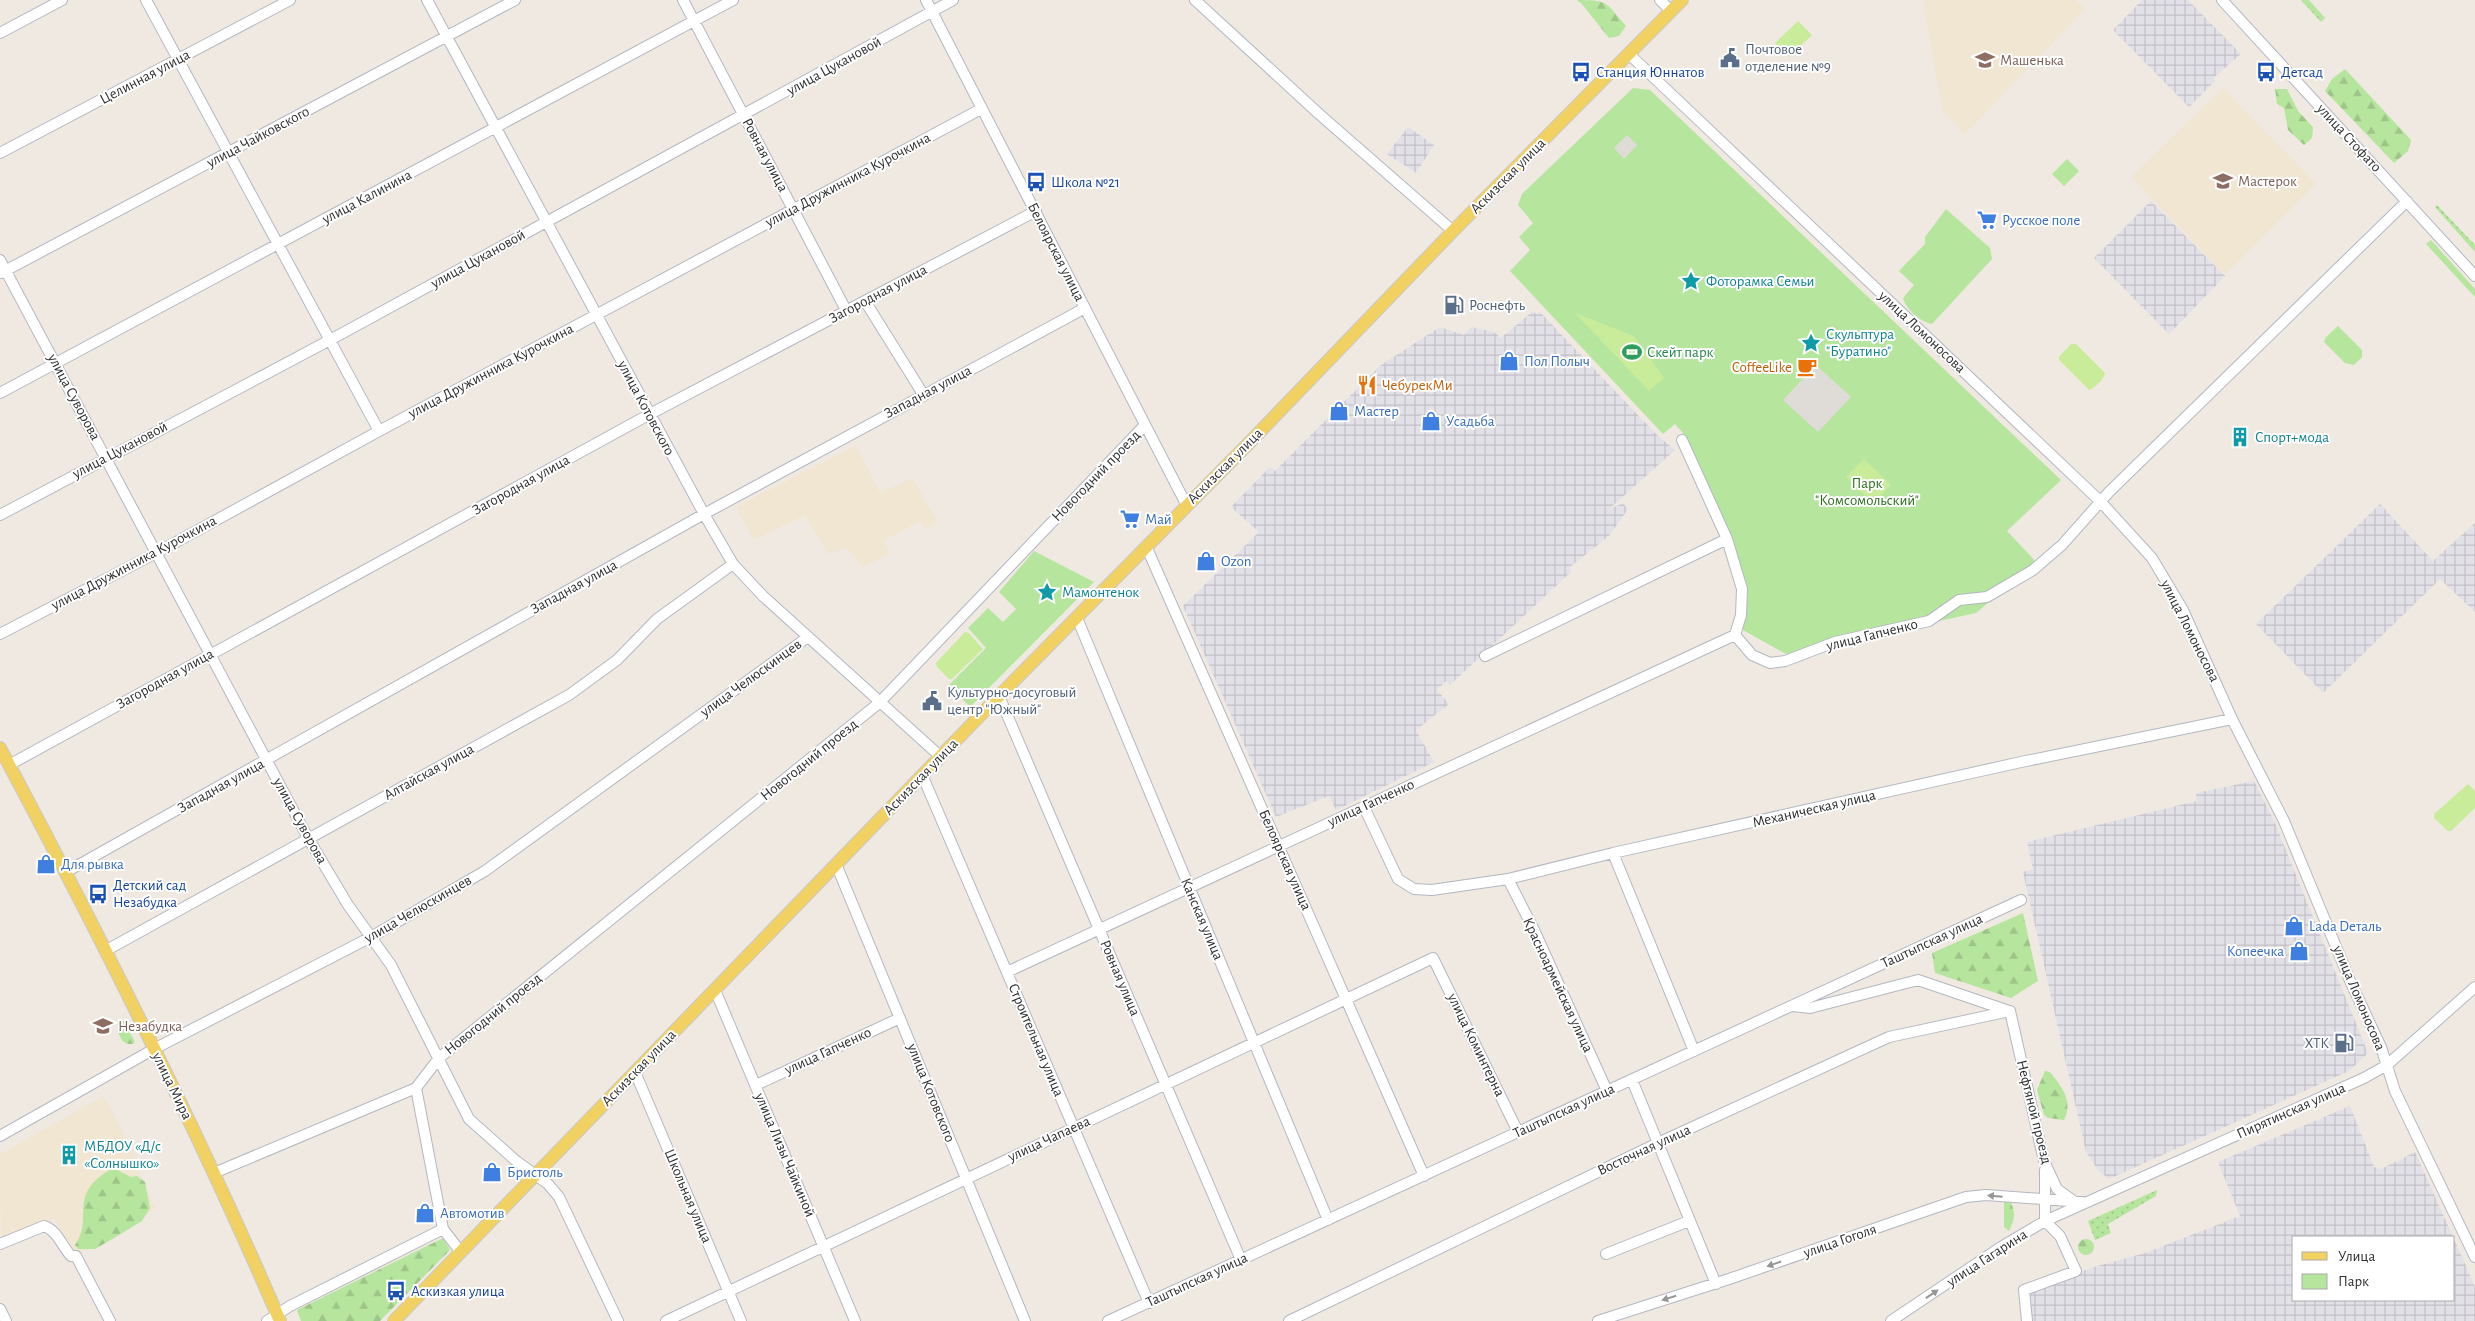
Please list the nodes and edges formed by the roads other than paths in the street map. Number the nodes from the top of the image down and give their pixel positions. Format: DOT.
graph roads {
  1 [pos="62,0"];
  2 [pos="146,0"];
  3 [pos="290,0"];
  4 [pos="427,0"];
  5 [pos="515,0"];
  6 [pos="683,0"];
  7 [pos="733,0"];
  8 [pos="926,0"];
  9 [pos="954,0"];
  10 [pos="1195,0"];
  11 [pos="1660,0"];
  12 [pos="1682,0"];
  13 [pos="2222,0"];
  14 [pos="1671,11"];
  15 [pos="932,12"];
  16 [pos="694,21"];
  17 [pos="0,33"];
  18 [pos="446,36"];
  19 [pos="1629,54"];
  20 [pos="179,60"];
  21 [pos="982,109"];
  22 [pos="744,116"];
  23 [pos="496,128"];
  24 [pos="0,153"];
  25 [pos="229,153"];
  26 [pos="2407,201"];
  27 [pos="793,210"];
  28 [pos="1036,211"];
  29 [pos="546,222"];
  30 [pos="1453,231"];
  31 [pos="278,244"];
  32 [pos="0,260"];
  33 [pos="3,272"];
  34 [pos="2474,272"];
  35 [pos="865,300"];
  36 [pos="1085,308"];
  37 [pos="846,310"];
  38 [pos="596,315"];
  39 [pos="330,340"];
  40 [pos="56,363"];
  41 [pos="0,393"];
  42 [pos="923,394"];
  43 [pos="650,414"];
  44 [pos="1144,426"];
  45 [pos="379,431"];
  46 [pos="1682,440"];
  47 [pos="106,457"];
  48 [pos="2100,501"];
  49 [pos="1186,504"];
  50 [pos="704,514"];
  51 [pos="0,515"];
  52 [pos="1727,539"];
  53 [pos="1146,546"];
  54 [pos="156,553"];
  55 [pos="733,564"];
  56 [pos="1077,618"];
  57 [pos="0,634"];
  58 [pos="1735,635"];
  59 [pos="808,637"];
  60 [pos="210,654"];
  61 [pos="1485,656"];
  62 [pos="999,696"];
  63 [pos="879,703"];
  64 [pos="2232,719"];
  65 [pos="0,748"];
  66 [pos="941,757"];
  67 [pos="267,760"];
  68 [pos="9,765"];
  69 [pos="923,777"];
  70 [pos="1364,807"];
  71 [pos="308,838"];
  72 [pos="1279,846"];
  73 [pos="1613,853"];
  74 [pos="836,864"];
  75 [pos="66,872"];
  76 [pos="1508,879"];
  77 [pos="1189,888"];
  78 [pos="2021,900"];
  79 [pos="1099,929"];
  80 [pos="371,937"];
  81 [pos="105,951"];
  82 [pos="1433,958"];
  83 [pos="1007,972"];
  84 [pos="2475,987"];
  85 [pos="715,990"];
  86 [pos="1346,999"];
  87 [pos="1792,1006"];
  88 [pos="2010,1011"];
  89 [pos="900,1018"];
  90 [pos="1254,1043"];
  91 [pos="154,1049"];
  92 [pos="1694,1051"];
  93 [pos="439,1058"];
  94 [pos="2387,1065"];
  95 [pos="635,1072"];
  96 [pos="1632,1080"];
  97 [pos="756,1085"];
  98 [pos="1166,1085"];
  99 [pos="416,1088"];
  100 [pos="1607,1091"];
  101 [pos="1074,1128"];
  102 [pos="1518,1132"];
  103 [pos="0,1136"];
  104 [pos="1658,1143"];
  105 [pos="2044,1161"];
  106 [pos="214,1173"];
  107 [pos="534,1174"];
  108 [pos="1424,1176"];
  109 [pos="966,1178"];
  110 [pos="2044,1200"];
  111 [pos="2075,1202"];
  112 [pos="2086,1202"];
  113 [pos="1328,1220"];
  114 [pos="1690,1221"];
  115 [pos="2045,1221"];
  116 [pos="444,1230"];
  117 [pos="0,1244"];
  118 [pos="823,1247"];
  119 [pos="460,1251"];
  120 [pos="1606,1254"];
  121 [pos="2475,1257"];
  122 [pos="1241,1260"];
  123 [pos="1716,1284"];
  124 [pos="728,1292"];
  125 [pos="1148,1303"];
  126 [pos="0,1309"];
  127 [pos="275,1319"];
  128 [pos="6,1321"];
  129 [pos="110,1321"];
  130 [pos="394,1321"];
  131 [pos="618,1321"];
  132 [pos="666,1321"];
  133 [pos="741,1321"];
  134 [pos="855,1321"];
  135 [pos="1025,1321"];
  136 [pos="1108,1321"];
  137 [pos="1289,1321"];
  138 [pos="1598,1321"];
  139 [pos="1891,1321"];
  140 [pos="2027,1321"];
  1 -- 17 [label="street"];
  2 -- 20 [label="street"];
  3 -- 20 [label="street, Целинная улица"];
  4 -- 18 [label="street, улица Котовского"];
  5 -- 18 [label="street, улица Чайковского"];
  6 -- 16 [label="street, Ровная улица"];
  7 -- 16 [label="street, улица Калинина"];
  8 -- 15 [label="street, Белоярская улица"];
  9 -- 15 [label="street, улица Цукановой"];
  10 -- 30 [label="street"];
  11 -- 14 [label="street"];
  12 -- 14 [label="main road, Аскизская улица"];
  13 -- 26 [label="street, улица Стофато"];
  14 -- 19 [label="main road, Аскизская улица"];
  15 -- 21 [label="street, Белоярская улица"];
  15 -- 22 [label="street, улица Цукановой"];
  16 -- 22 [label="street, Ровная улица"];
  16 -- 23 [label="street, улица Калинина"];
  18 -- 23 [label="street, улица Котовского"];
  18 -- 25 [label="street, улица Чайковского"];
  19 -- 30 [label="main road, Аскизская улица"];
  19 -- 48 [label="street, улица Ломоносова"];
  20 -- 24 [label="street, Целинная улица"];
  20 -- 25 [label="street"];
  21 -- 27 [label="street, улица Дружинника Курочкина"];
  21 -- 28 [label="street, Белоярская улица"];
  22 -- 27 [label="street, Ровная улица"];
  22 -- 29 [label="street, улица Цукановой"];
  23 -- 29 [label="street, улица Котовского"];
  23 -- 31 [label="street, улица Калинина"];
  25 -- 31 [label="street"];
  25 -- 33 [label="street, улица Чайковского"];
  26 -- 34 [label="street, улица Стофато"];
  26 -- 48 [label="street, улица Гапченко"];
  27 -- 37 [label="street, Ровная улица"];
  27 -- 38 [label="street, улица Дружинника Курочкина"];
  28 -- 35 [label="street, Загородная улица"];
  28 -- 36 [label="street, Белоярская улица"];
  29 -- 38 [label="street, улица Котовского"];
  29 -- 39 [label="street, улица Цукановой"];
  30 -- 49 [label="main road, Аскизская улица"];
  31 -- 39 [label="street"];
  31 -- 40 [label="street, улица Калинина"];
  32 -- 33 [label="street, улица Суворова"];
  33 -- 40 [label="street, улица Суворова"];
  35 -- 37 [label="street, Загородная улица"];
  35 -- 42 [label="street"];
  36 -- 42 [label="street, Западная улица"];
  36 -- 44 [label="street, Белоярская улица"];
  37 -- 43 [label="street, Загородная улица"];
  38 -- 43 [label="street, улица Котовского"];
  38 -- 45 [label="street, улица Дружинника Курочкина"];
  39 -- 45 [label="street"];
  39 -- 47 [label="street, улица Цукановой"];
  40 -- 41 [label="street, улица Калинина"];
  40 -- 47 [label="street, улица Суворова"];
  42 -- 50 [label="street, Западная улица"];
  43 -- 50 [label="street, улица Котовского"];
  43 -- 60 [label="street, Загородная улица"];
  44 -- 49 [label="street, Белоярская улица"];
  44 -- 63 [label="street, Новогодний проезд"];
  45 -- 54 [label="street, улица Дружинника Курочкина"];
  46 -- 52 [label="street"];
  47 -- 51 [label="street, улица Цукановой"];
  47 -- 54 [label="street, улица Суворова"];
  48 -- 58 [label="street, улица Гапченко"];
  48 -- 64 [label="street, улица Ломоносова"];
  49 -- 53 [label="main road, Аскизская улица"];
  50 -- 55 [label="street, улица Котовского"];
  50 -- 67 [label="street, Западная улица"];
  52 -- 58 [label="street"];
  52 -- 61 [label="street"];
  53 -- 56 [label="main road, Аскизская улица"];
  53 -- 72 [label="street, Белоярская улица"];
  54 -- 57 [label="street, улица Дружинника Курочкина"];
  54 -- 60 [label="street, улица Суворова"];
  55 -- 59 [label="street, улица Котовского"];
  55 -- 71 [label="street, Алтайская улица"];
  56 -- 62 [label="main road, Аскизская улица"];
  56 -- 77 [label="street, Канская улица"];
  58 -- 70 [label="street, улица Гапченко"];
  59 -- 63 [label="street, улица Котовского"];
  59 -- 80 [label="street, улица Челюскинцев"];
  60 -- 67 [label="street, улица Суворова"];
  60 -- 68 [label="street, Загородная улица"];
  62 -- 66 [label="main road, Аскизская улица"];
  62 -- 79 [label="street, Ровная улица"];
  63 -- 66 [label="street, улица Котовского"];
  63 -- 93 [label="street, Новогодний проезд"];
  64 -- 73 [label="street, Механическая улица"];
  64 -- 94 [label="street, улица Ломоносова"];
  65 -- 68 [label="main road, улица Мира"];
  66 -- 69 [label="main road, Аскизская улица"];
  67 -- 71 [label="street, улица Суворова"];
  67 -- 75 [label="street, Западная улица"];
  68 -- 75 [label="main road, улица Мира"];
  69 -- 74 [label="main road, Аскизская улица"];
  69 -- 83 [label="street, Строительная улица"];
  70 -- 72 [label="street, улица Гапченко"];
  70 -- 76 [label="street, Механическая улица"];
  71 -- 80 [label="street, улица Суворова"];
  71 -- 81 [label="street, Алтайская улица"];
  72 -- 77 [label="street, улица Гапченко"];
  72 -- 86 [label="street, Белоярская улица"];
  73 -- 76 [label="street, Механическая улица"];
  73 -- 92 [label="street"];
  74 -- 85 [label="main road, Аскизская улица"];
  74 -- 89 [label="street, улица Котовского"];
  75 -- 81 [label="main road, улица Мира"];
  76 -- 100 [label="street, Красноармейская улица"];
  77 -- 79 [label="street, улица Гапченко"];
  77 -- 90 [label="street, Канская улица"];
  78 -- 87 [label="street, Таштыпская улица"];
  79 -- 83 [label="street, улица Гапченко"];
  79 -- 98 [label="street, Ровная улица"];
  80 -- 91 [label="street, улица Челюскинцев"];
  80 -- 93 [label="street, улица Суворова"];
  81 -- 91 [label="main road, улица Мира"];
  82 -- 86 [label="street, улица Чапаева"];
  82 -- 102 [label="street, улица Коминтерна"];
  83 -- 101 [label="street, Строительная улица"];
  84 -- 94 [label="street, Пирятинская улица"];
  85 -- 95 [label="main road, Аскизская улица"];
  85 -- 97 [label="street, улица Лизы Чайкиной"];
  86 -- 90 [label="street, улица Чапаева"];
  86 -- 108 [label="street, Белоярская улица"];
  87 -- 88 [label="street"];
  87 -- 92 [label="street, Таштыпская улица"];
  88 -- 104 [label="street, Восточная улица"];
  88 -- 105 [label="street, Нефтяной проезд"];
  89 -- 97 [label="street, улица Гапченко"];
  89 -- 109 [label="street, улица Котовского"];
  90 -- 98 [label="street, улица Чапаева"];
  90 -- 113 [label="street, Канская улица"];
  91 -- 103 [label="street, улица Челюскинцев"];
  91 -- 106 [label="main road, улица Мира"];
  92 -- 96 [label="street, Таштыпская улица"];
  93 -- 99 [label="street"];
  93 -- 107 [label="street, улица Суворова"];
  94 -- 112 [label="street, Пирятинская улица"];
  94 -- 121 [label="street, улица Ломоносова"];
  95 -- 107 [label="main road, Аскизская улица"];
  95 -- 124 [label="street, Школьная улица"];
  96 -- 100 [label="street, Таштыпская улица"];
  96 -- 104 [label="street"];
  97 -- 118 [label="street, улица Лизы Чайкиной"];
  98 -- 101 [label="street, улица Чапаева"];
  98 -- 122 [label="street, Ровная улица"];
  99 -- 106 [label="street"];
  99 -- 116 [label="street"];
  100 -- 102 [label="street, Таштыпская улица"];
  101 -- 109 [label="street, улица Чапаева"];
  101 -- 125 [label="street, Строительная улица"];
  102 -- 108 [label="street, Таштыпская улица"];
  104 -- 114 [label="street"];
  104 -- 137 [label="street, Восточная улица"];
  105 -- 110 [label="street"];
  105 -- 111 [label="street, Нефтяной проезд"];
  106 -- 127 [label="main road, улица Мира"];
  107 -- 119 [label="main road, Аскизская улица"];
  107 -- 131 [label="street, улица Суворова"];
  108 -- 113 [label="street, Таштыпская улица"];
  109 -- 118 [label="street, улица Чапаева"];
  109 -- 135 [label="street, улица Котовского"];
  110 -- 111 [label="street, улица Гоголя"];
  110 -- 115 [label="street"];
  110 -- 123 [label="street, улица Гоголя, one-way"];
  111 -- 112 [label="street, улица Гоголя"];
  112 -- 115 [label="street, улица Гагарина"];
  113 -- 122 [label="street, Таштыпская улица"];
  114 -- 120 [label="street"];
  114 -- 123 [label="street"];
  139 -- 115 [label="street, улица Гагарина, one-way"];
  115 -- 140 [label="street"];
  116 -- 119 [label="street"];
  116 -- 127 [label="street"];
  117 -- 129 [label="street"];
  118 -- 124 [label="street, улица Чапаева"];
  118 -- 134 [label="street, улица Лизы Чайкиной"];
  119 -- 130 [label="main road, Аскизская улица"];
  122 -- 125 [label="street, Таштыпская улица"];
  123 -- 138 [label="street, улица Гоголя, one-way"];
  124 -- 132 [label="street, улица Чапаева"];
  124 -- 133 [label="street, Школьная улица"];
  125 -- 136 [label="street, Таштыпская улица"];
  126 -- 128 [label="street"];
}
